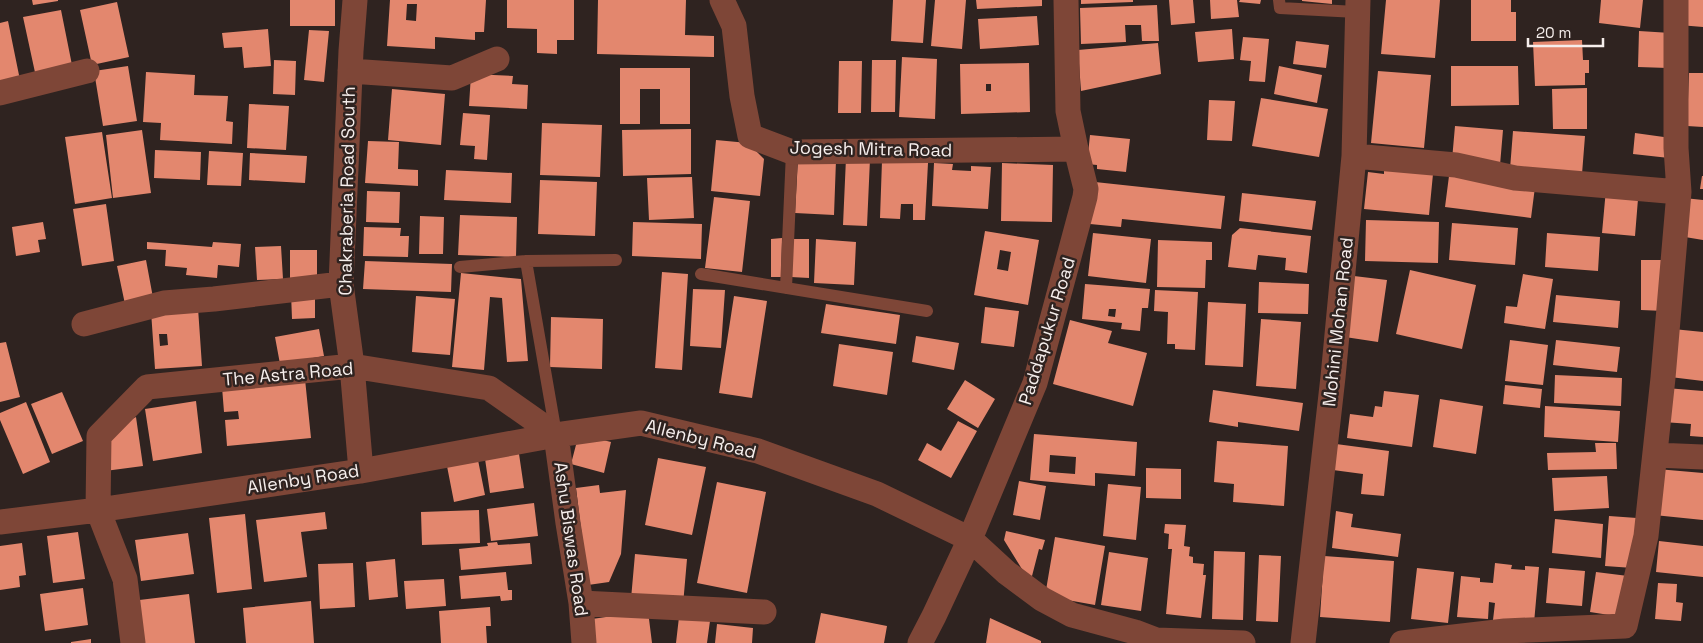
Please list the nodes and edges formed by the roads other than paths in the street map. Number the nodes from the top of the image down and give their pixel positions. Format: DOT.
graph roads {
  1 [pos="355,0"];
  2 [pos="722,0"];
  3 [pos="1066,0"];
  4 [pos="1279,0"];
  5 [pos="1676,0"];
  6 [pos="1357,6"];
  7 [pos="497,59"];
  8 [pos="87,71"];
  9 [pos="350,71"];
  10 [pos="0,93"];
  11 [pos="1076,149"];
  12 [pos="792,152"];
  13 [pos="1354,156"];
  14 [pos="1679,192"];
  15 [pos="616,260"];
  16 [pos="526,261"];
  17 [pos="460,267"];
  18 [pos="701,274"];
  19 [pos="342,284"];
  20 [pos="786,288"];
  21 [pos="927,311"];
  22 [pos="84,324"];
  23 [pos="352,366"];
  24 [pos="556,435"];
  25 [pos="1655,455"];
  26 [pos="1703,456"];
  27 [pos="360,471"];
  28 [pos="98,510"];
  29 [pos="0,522"];
  30 [pos="970,539"];
  31 [pos="581,603"];
  32 [pos="764,612"];
  33 [pos="1156,641"];
  34 [pos="133,643"];
  35 [pos="584,643"];
  36 [pos="920,643"];
  37 [pos="1243,643"];
  38 [pos="1303,643"];
  39 [pos="1402,643"];
  1 -- 9 [label="street, Chakraberia Road South"];
  2 -- 12 [label="street, Jogesh Mitra Road"];
  3 -- 11 [label="street, Paddapukur Road"];
  4 -- 6 [label="lane"];
  5 -- 14 [label="street"];
  6 -- 13 [label="street, Mohini Mohan Road"];
  7 -- 9 [label="street"];
  8 -- 10 [label="street"];
  9 -- 19 [label="street, Chakraberia Road South"];
  11 -- 12 [label="street, Jogesh Mitra Road"];
  11 -- 30 [label="street, Paddapukur Road"];
  12 -- 20 [label="lane"];
  13 -- 14 [label="street"];
  13 -- 38 [label="street, Mohini Mohan Road"];
  14 -- 25 [label="street"];
  15 -- 16 [label="lane"];
  16 -- 17 [label="lane"];
  16 -- 24 [label="lane"];
  18 -- 20 [label="lane"];
  19 -- 22 [label="street"];
  19 -- 23 [label="street, Chakraberia Road South"];
  20 -- 21 [label="lane"];
  23 -- 24 [label="street, The Astra Road"];
  23 -- 27 [label="street, Chakraberia Road South"];
  23 -- 28 [label="street, The Astra Road"];
  24 -- 27 [label="street, Allenby Road"];
  24 -- 30 [label="street, Allenby Road"];
  24 -- 31 [label="street, Ashu Biswas Road"];
  25 -- 26 [label="street"];
  25 -- 39 [label="street"];
  27 -- 28 [label="street, Allenby Road"];
  28 -- 29 [label="street, Allenby Road"];
  28 -- 34 [label="street"];
  30 -- 33 [label="street, Allenby Road"];
  30 -- 36 [label="street, Paddapukur Road"];
  31 -- 32 [label="street"];
  31 -- 35 [label="street, Ashu Biswas Road"];
  33 -- 37 [label="street, Allenby Road"];
}
